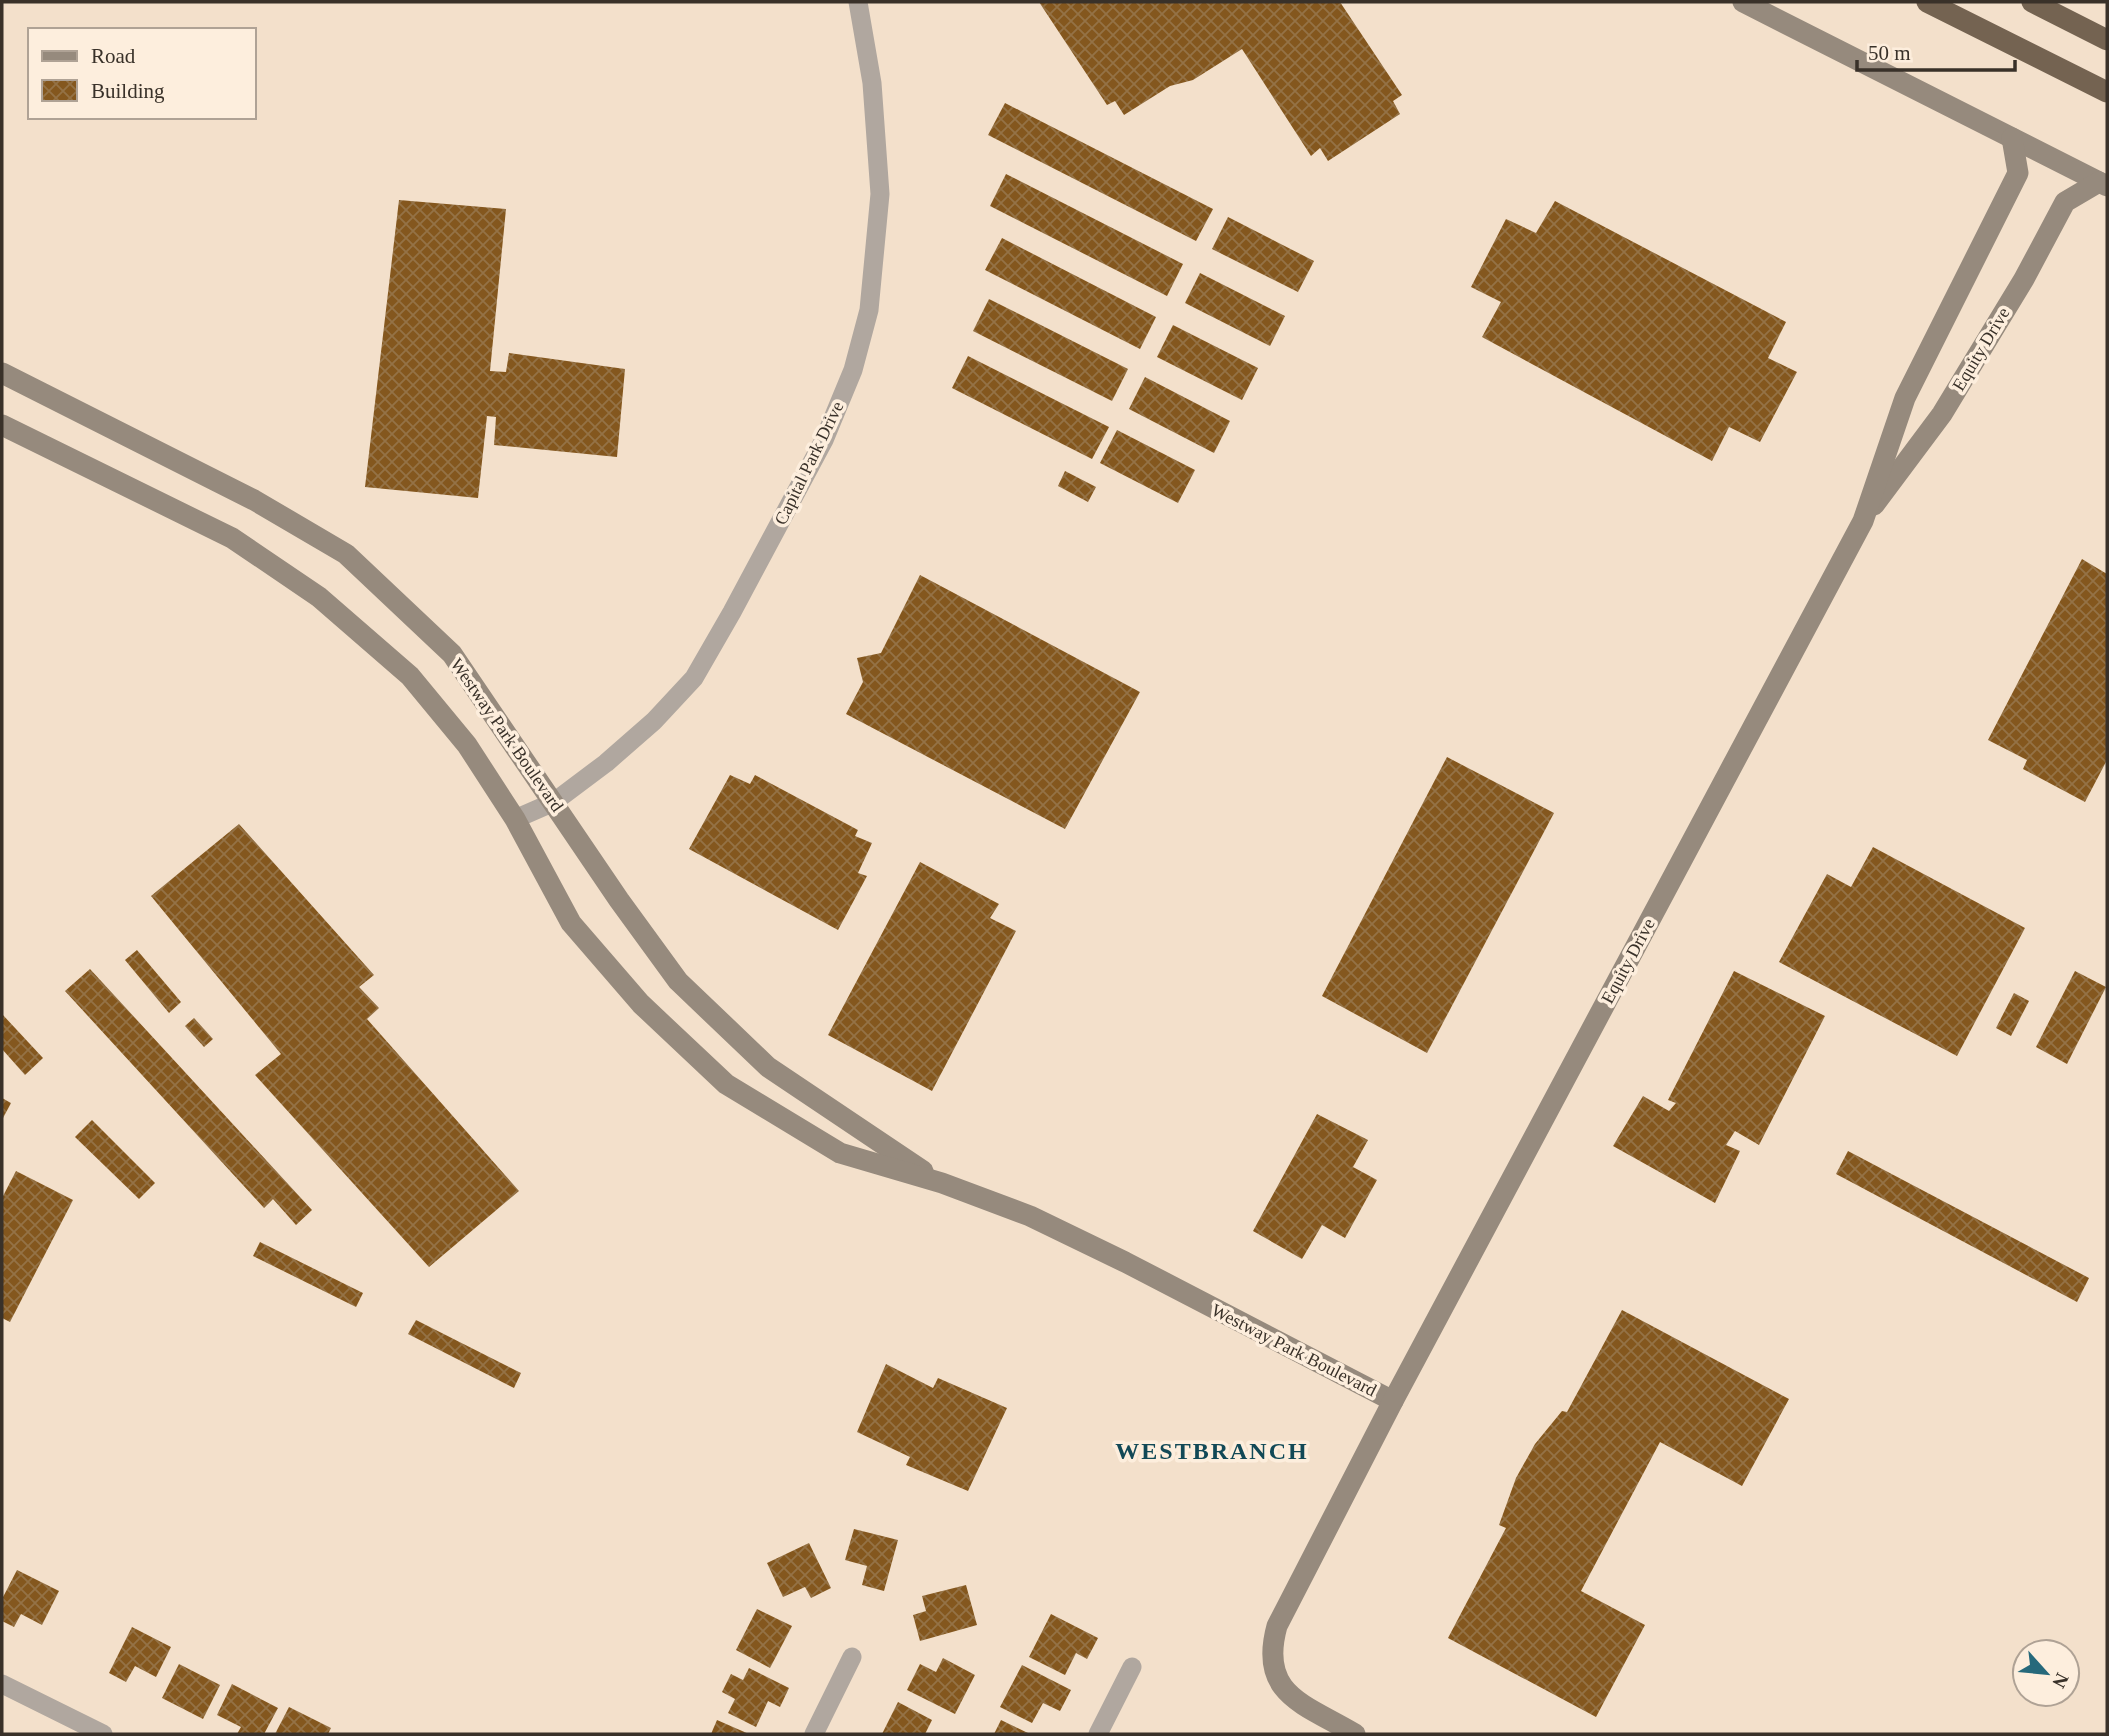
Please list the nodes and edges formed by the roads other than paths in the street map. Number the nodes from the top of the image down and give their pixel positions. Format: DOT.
graph roads {
  1 [pos="859,2"];
  2 [pos="1744,2"];
  3 [pos="1927,2"];
  4 [pos="2032,2"];
  5 [pos="2107,40"];
  6 [pos="2107,92"];
  7 [pos="2012,138"];
  8 [pos="2103,184"];
  9 [pos="2,373"];
  10 [pos="2,425"];
  11 [pos="1863,521"];
  12 [pos="554,802"];
  13 [pos="515,819"];
  14 [pos="942,1183"];
  15 [pos="1393,1401"];
  16 [pos="852,1657"];
  17 [pos="1132,1667"];
  18 [pos="2,1684"];
  19 [pos="103,1734"];
  20 [pos="814,1734"];
  21 [pos="1098,1734"];
  22 [pos="1355,1734"];
  1 -- 12 [label="street, Capital Park Drive"];
  2 -- 7 [label="street"];
  3 -- 6 [label="highway"];
  4 -- 5 [label="highway"];
  7 -- 8 [label="street"];
  7 -- 11 [label="street, Equity Drive"];
  8 -- 11 [label="street, Equity Drive"];
  9 -- 12 [label="street, Westway Park Boulevard"];
  10 -- 13 [label="street, Westway Park Boulevard"];
  11 -- 15 [label="street, Equity Drive"];
  12 -- 13 [label="street, Capital Park Drive"];
  12 -- 14 [label="street, Westway Park Boulevard"];
  13 -- 14 [label="street, Westway Park Boulevard"];
  14 -- 15 [label="street, Westway Park Boulevard"];
  15 -- 22 [label="street, Westway Park Boulevard"];
  16 -- 20 [label="street"];
  17 -- 21 [label="street"];
  18 -- 19 [label="street"];
}
